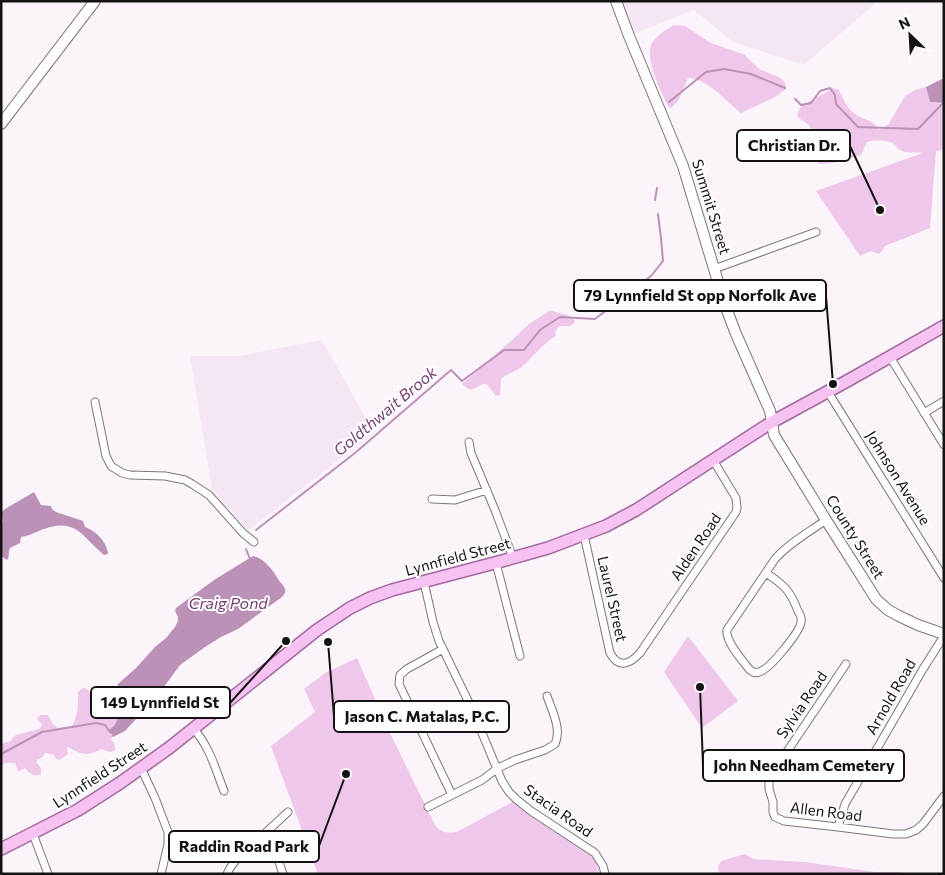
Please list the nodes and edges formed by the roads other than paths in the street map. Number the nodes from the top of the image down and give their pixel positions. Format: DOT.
graph roads {
  1 [pos="95,1"];
  2 [pos="616,1"];
  3 [pos="1,124"];
  4 [pos="816,232"];
  5 [pos="714,269"];
  6 [pos="944,326"];
  7 [pos="890,357"];
  8 [pos="828,392"];
  9 [pos="944,401"];
  10 [pos="95,402"];
  11 [pos="924,413"];
  12 [pos="772,422"];
  13 [pos="469,442"];
  14 [pos="944,446"];
  15 [pos="713,460"];
  16 [pos="487,490"];
  17 [pos="432,499"];
  18 [pos="826,520"];
  19 [pos="584,535"];
  20 [pos="254,542"];
  21 [pos="514,558"];
  22 [pos="496,563"];
  23 [pos="766,573"];
  24 [pos="944,578"];
  25 [pos="424,582"];
  26 [pos="944,635"];
  27 [pos="645,646"];
  28 [pos="444,650"];
  29 [pos="520,656"];
  30 [pos="846,664"];
  31 [pos="547,696"];
  32 [pos="192,728"];
  33 [pos="141,768"];
  34 [pos="498,768"];
  35 [pos="224,792"];
  36 [pos="452,795"];
  37 [pos="944,796"];
  38 [pos="428,807"];
  39 [pos="288,812"];
  40 [pos="775,817"];
  41 [pos="838,827"];
  42 [pos="33,834"];
  43 [pos="263,835"];
  44 [pos="1,850"];
  45 [pos="48,874"];
  46 [pos="161,874"];
  47 [pos="227,874"];
  48 [pos="283,874"];
  49 [pos="605,874"];
  1 -- 3 [label="main road"];
  2 -- 5 [label="main road, Summit Street"];
  4 -- 5 [label="street"];
  5 -- 12 [label="main road, Summit Street"];
  6 -- 7 [label="main road, Lynnfield Street"];
  7 -- 8 [label="main road, Lynnfield Street"];
  7 -- 11 [label="street"];
  8 -- 12 [label="main road, Lynnfield Street"];
  8 -- 24 [label="street, Johnson Avenue"];
  9 -- 11 [label="street"];
  10 -- 20 [label="street"];
  11 -- 14 [label="street"];
  12 -- 15 [label="main road, Lynnfield Street"];
  12 -- 18 [label="main road, County Street"];
  13 -- 16 [label="street"];
  15 -- 19 [label="main road, Lynnfield Street"];
  15 -- 27 [label="street, Alden Road"];
  16 -- 17 [label="street"];
  16 -- 21 [label="street"];
  18 -- 23 [label="street"];
  18 -- 26 [label="main road, County Street"];
  19 -- 21 [label="main road, Lynnfield Street"];
  19 -- 27 [label="street, Laurel Street"];
  21 -- 22 [label="main road, Lynnfield Street"];
  22 -- 25 [label="main road, Lynnfield Street"];
  22 -- 29 [label="street"];
  23 -- 23 [label="street"];
  25 -- 28 [label="street, Stacia Road"];
  25 -- 32 [label="main road, Lynnfield Street"];
  26 -- 41 [label="street, Arnold Road"];
  28 -- 34 [label="street, Stacia Road"];
  28 -- 36 [label="street"];
  30 -- 40 [label="street, Sylvia Road"];
  31 -- 34 [label="street"];
  32 -- 33 [label="main road, Lynnfield Street"];
  32 -- 35 [label="street"];
  33 -- 42 [label="main road, Lynnfield Street"];
  33 -- 46 [label="street"];
  34 -- 36 [label="street"];
  34 -- 49 [label="street, Stacia Road"];
  36 -- 38 [label="street"];
  37 -- 41 [label="street, Allen Road"];
  39 -- 43 [label="street"];
  40 -- 41 [label="street, Allen Road"];
  42 -- 44 [label="main road, Lynnfield Street"];
  42 -- 45 [label="street"];
  43 -- 47 [label="street"];
  43 -- 48 [label="street"];
}
